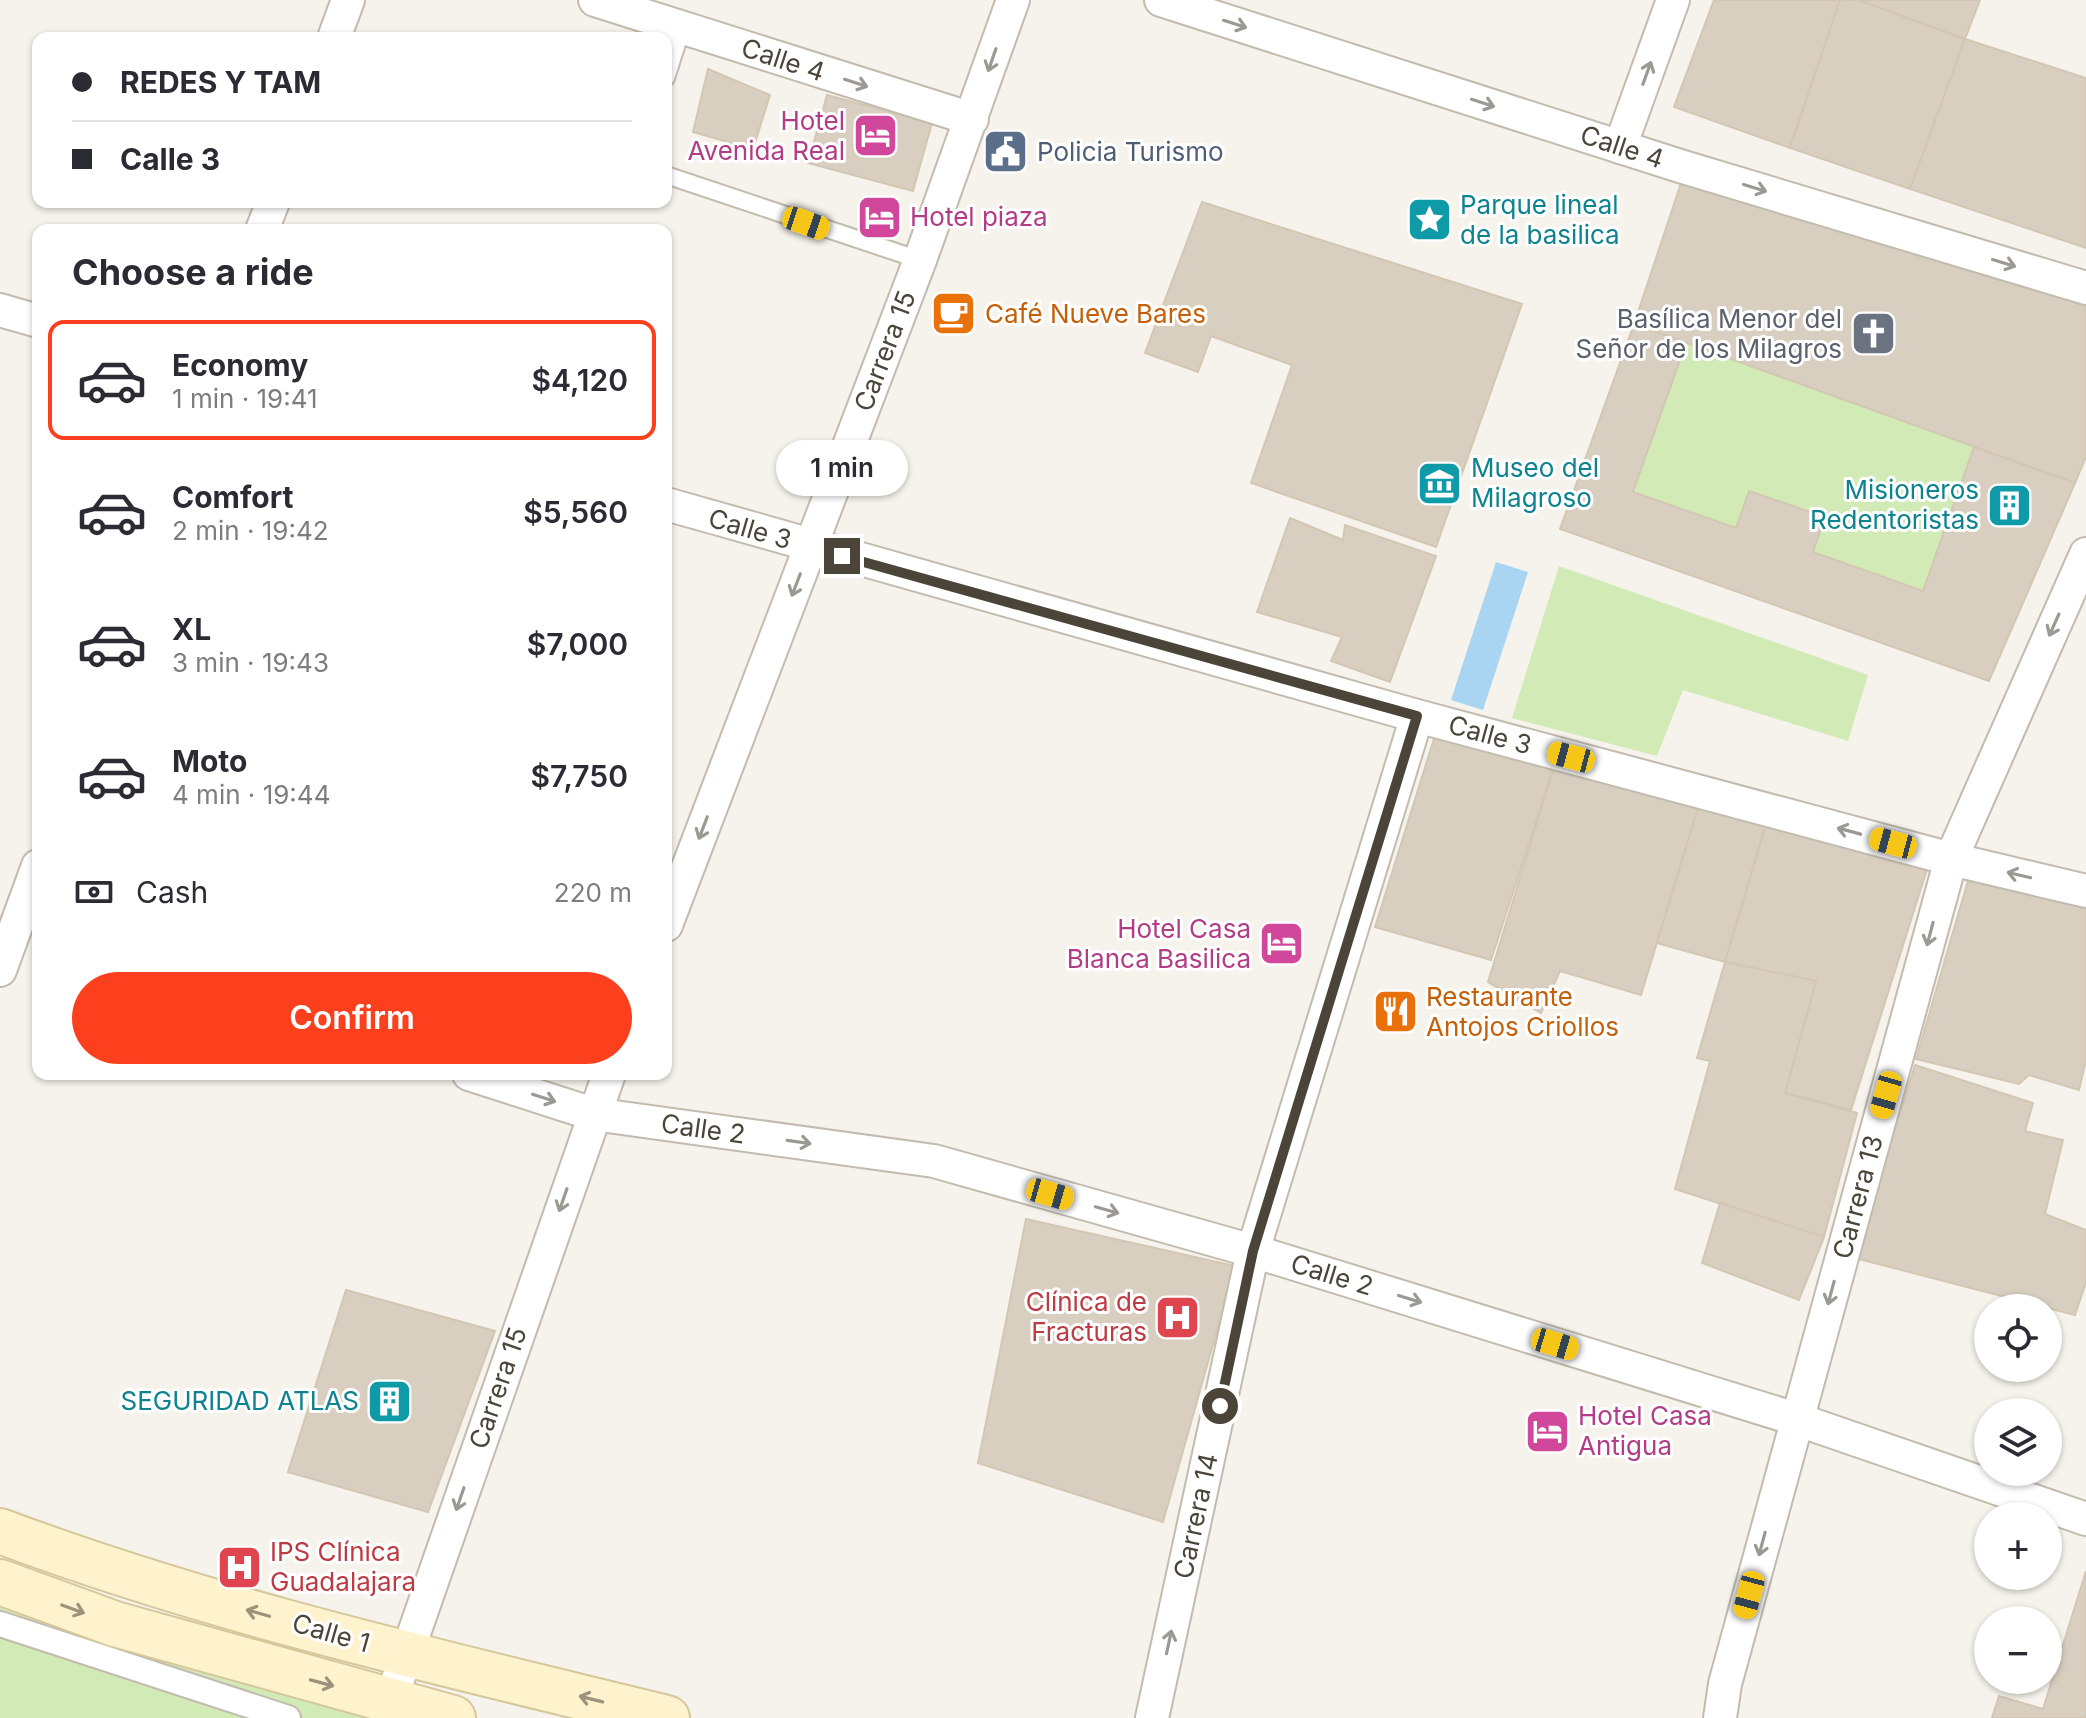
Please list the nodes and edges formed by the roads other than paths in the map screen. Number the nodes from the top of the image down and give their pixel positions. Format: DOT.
graph roads {
  1 [pos="348,0"];
  2 [pos="595,0"];
  3 [pos="1013,0"];
  4 [pos="1161,0"];
  5 [pos="1673,0"];
  6 [pos="682,28"];
  7 [pos="336,32"];
  8 [pos="672,59"];
  9 [pos="972,119"];
  10 [pos="1620,147"];
  11 [pos="672,177"];
  12 [pos="920,260"];
  13 [pos="2086,288"];
  14 [pos="0,310"];
  15 [pos="32,319"];
  16 [pos="672,506"];
  17 [pos="811,547"];
  18 [pos="2086,554"];
  19 [pos="1417,716"];
  20 [pos="1951,859"];
  21 [pos="32,881"];
  22 [pos="2086,891"];
  23 [pos="672,909"];
  24 [pos="20,911"];
  25 [pos="0,970"];
  26 [pos="488,1080"];
  27 [pos="607,1080"];
  28 [pos="593,1114"];
  29 [pos="1253,1251"];
  30 [pos="1796,1419"];
  31 [pos="2086,1519"];
  32 [pos="0,1531"];
  33 [pos="0,1582"];
  34 [pos="0,1624"];
  35 [pos="406,1654"];
  36 [pos="420,1712"];
  37 [pos="288,1718"];
  38 [pos="667,1718"];
  39 [pos="1152,1718"];
  40 [pos="1720,1718"];
  1 -- 7 [label="street"];
  2 -- 6 [label="street, Calle 4"];
  3 -- 9 [label="street, Carrera 15, one-way"];
  4 -- 10 [label="street, Calle 4, one-way"];
  10 -- 5 [label="street, one-way"];
  6 -- 8 [label="lane"];
  6 -- 9 [label="street, Calle 4, one-way"];
  9 -- 12 [label="street, Carrera 15"];
  10 -- 13 [label="street, Calle 4, one-way"];
  11 -- 12 [label="lane"];
  12 -- 17 [label="street, Carrera 15"];
  14 -- 15 [label="street"];
  16 -- 17 [label="street, Calle 3"];
  17 -- 19 [label="street, Calle 3"];
  17 -- 23 [label="street, Carrera 15, one-way"];
  18 -- 20 [label="street, Carrera 13, one-way"];
  20 -- 19 [label="street, Calle 3, one-way"];
  19 -- 29 [label="street, Carrera 14"];
  22 -- 20 [label="street, Calle 3, one-way"];
  20 -- 30 [label="street, Carrera 13, one-way"];
  21 -- 24 [label="street"];
  24 -- 25 [label="street"];
  26 -- 28 [label="street, Calle 2, one-way"];
  27 -- 28 [label="street, Carrera 15"];
  28 -- 29 [label="street, Calle 2, one-way"];
  28 -- 35 [label="street, Carrera 15, one-way"];
  29 -- 30 [label="street, Calle 2, one-way"];
  39 -- 29 [label="street, Carrera 14, one-way"];
  30 -- 31 [label="street, Calle 2"];
  30 -- 40 [label="street, Carrera 13, one-way"];
  35 -- 32 [label="main road, Calle 1, one-way"];
  33 -- 36 [label="main road, Calle 1, one-way"];
  34 -- 37 [label="street"];
  35 -- 36 [label="street, Carrera 15"];
  38 -- 35 [label="main road, Calle 1, one-way"];
}
